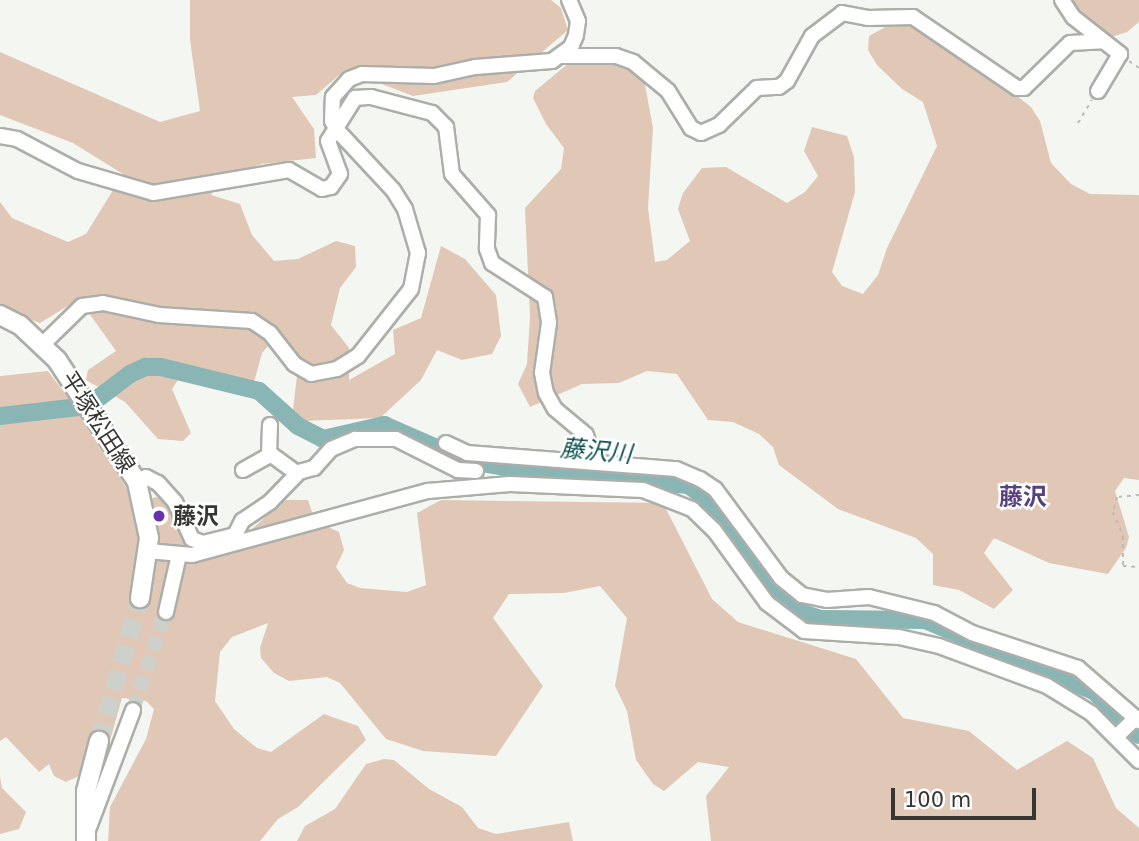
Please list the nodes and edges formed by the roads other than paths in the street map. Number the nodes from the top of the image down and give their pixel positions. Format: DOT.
graph roads {
  1 [pos="569,0"];
  2 [pos="1062,0"];
  3 [pos="1103,41"];
  4 [pos="561,56"];
  5 [pos="1098,91"];
  6 [pos="337,130"];
  7 [pos="0,136"];
  8 [pos="0,316"];
  9 [pos="43,345"];
  10 [pos="270,425"];
  11 [pos="446,443"];
  12 [pos="483,453"];
  13 [pos="271,454"];
  14 [pos="594,462"];
  15 [pos="243,470"];
  16 [pos="476,471"];
  17 [pos="298,473"];
  18 [pos="137,482"];
  19 [pos="470,486"];
  20 [pos="148,551"];
  21 [pos="178,555"];
  22 [pos="140,598"];
  23 [pos="166,612"];
  24 [pos="133,710"];
  25 [pos="1138,720"];
  26 [pos="1116,737"];
  27 [pos="99,741"];
  28 [pos="1139,761"];
  29 [pos="86,838"];
  1 -- 4 [label="street"];
  2 -- 3 [label="street"];
  3 -- 4 [label="street"];
  3 -- 5 [label="street"];
  4 -- 6 [label="street"];
  6 -- 7 [label="street"];
  6 -- 9 [label="street"];
  6 -- 14 [label="street"];
  8 -- 9 [label="main road, 平塚松田線"];
  9 -- 18 [label="main road, 平塚松田線"];
  10 -- 13 [label="street"];
  11 -- 12 [label="street"];
  12 -- 14 [label="street"];
  12 -- 16 [label="street"];
  13 -- 15 [label="street"];
  13 -- 17 [label="street"];
  14 -- 25 [label="street"];
  16 -- 17 [label="street"];
  16 -- 19 [label="street"];
  17 -- 18 [label="street"];
  18 -- 20 [label="main road, 平塚松田線"];
  19 -- 21 [label="street"];
  19 -- 26 [label="street"];
  20 -- 21 [label="street"];
  20 -- 22 [label="main road, 平塚松田線"];
  21 -- 23 [label="street"];
  24 -- 29 [label="street"];
  25 -- 26 [label="street"];
  26 -- 28 [label="street"];
  27 -- 29 [label="main road"];
}
